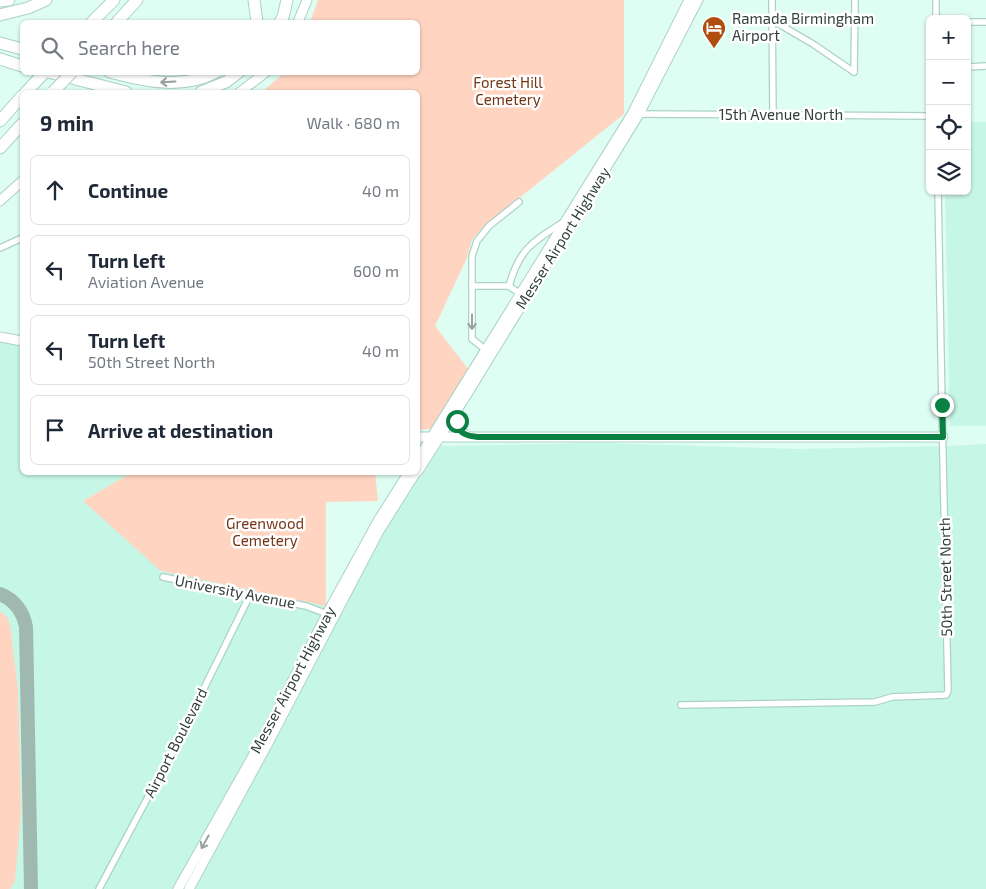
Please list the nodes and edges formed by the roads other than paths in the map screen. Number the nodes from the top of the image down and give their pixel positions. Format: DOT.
graph roads {
  1 [pos="9,0"];
  2 [pos="46,0"];
  3 [pos="114,0"];
  4 [pos="137,0"];
  5 [pos="254,0"];
  6 [pos="287,0"];
  7 [pos="307,0"];
  8 [pos="689,0"];
  9 [pos="698,0"];
  10 [pos="772,0"];
  11 [pos="854,0"];
  12 [pos="936,0"];
  13 [pos="0,1"];
  14 [pos="0,15"];
  15 [pos="936,15"];
  16 [pos="94,20"];
  17 [pos="119,20"];
  18 [pos="257,20"];
  19 [pos="281,20"];
  20 [pos="299,20"];
  21 [pos="772,20"];
  22 [pos="971,22"];
  23 [pos="986,22"];
  24 [pos="0,43"];
  25 [pos="20,48"];
  26 [pos="0,59"];
  27 [pos="0,66"];
  28 [pos="20,66"];
  29 [pos="971,66"];
  30 [pos="986,66"];
  31 [pos="20,67"];
  32 [pos="43,75"];
  33 [pos="58,75"];
  34 [pos="69,75"];
  35 [pos="123,75"];
  36 [pos="211,75"];
  37 [pos="235,75"];
  38 [pos="262,75"];
  39 [pos="28,90"];
  40 [pos="55,90"];
  41 [pos="118,90"];
  42 [pos="206,90"];
  43 [pos="243,90"];
  44 [pos="20,99"];
  45 [pos="636,114"];
  46 [pos="773,115"];
  47 [pos="926,116"];
  48 [pos="0,121"];
  49 [pos="20,126"];
  50 [pos="0,148"];
  51 [pos="20,183"];
  52 [pos="938,195"];
  53 [pos="0,201"];
  54 [pos="519,202"];
  55 [pos="565,221"];
  56 [pos="20,239"];
  57 [pos="0,248"];
  58 [pos="472,286"];
  59 [pos="509,286"];
  60 [pos="523,296"];
  61 [pos="0,337"];
  62 [pos="20,341"];
  63 [pos="486,350"];
  64 [pos="458,408"];
  65 [pos="435,437"];
  66 [pos="478,437"];
  67 [pos="943,437"];
  68 [pos="420,438"];
  69 [pos="420,441"];
  70 [pos="424,448"];
  71 [pos="420,455"];
  72 [pos="420,466"];
  73 [pos="407,475"];
  74 [pos="415,475"];
  75 [pos="163,577"];
  76 [pos="250,595"];
  77 [pos="331,616"];
  78 [pos="681,705"];
  79 [pos="99,889"];
  80 [pos="178,889"];
  81 [pos="190,889"];
  1 -- 13 [label="highway"];
  2 -- 14 [label="highway"];
  3 -- 16 [label="highway"];
  4 -- 17 [label="highway"];
  5 -- 18 [label="highway"];
  6 -- 19 [label="highway"];
  7 -- 20 [label="main road"];
  8 -- 45 [label="main road, Messer Airport Highway"];
  9 -- 45 [label="main road, Messer Airport Highway"];
  10 -- 21 [label="street"];
  11 -- 21 [label="street"];
  12 -- 15 [label="street"];
  21 -- 46 [label="street"];
  22 -- 23 [label="street"];
  24 -- 25 [label="highway"];
  26 -- 28 [label="highway"];
  27 -- 31 [label="highway"];
  29 -- 30 [label="street"];
  32 -- 39 [label="highway"];
  33 -- 41 [label="highway"];
  34 -- 40 [label="highway, bridge"];
  36 -- 35 [label="highway, one-way"];
  37 -- 42 [label="highway"];
  38 -- 43 [label="main road"];
  44 -- 48 [label="highway"];
  45 -- 46 [label="street, 15th Avenue North"];
  45 -- 55 [label="main road, Messer Airport Highway"];
  45 -- 60 [label="main road, Messer Airport Highway"];
  46 -- 47 [label="street, 15th Avenue North"];
  49 -- 50 [label="highway"];
  51 -- 53 [label="main road"];
  52 -- 67 [label="street, 50th Street North"];
  54 -- 58 [label="street"];
  55 -- 59 [label="street"];
  55 -- 60 [label="main road, Messer Airport Highway"];
  56 -- 57 [label="street"];
  58 -- 59 [label="street"];
  58 -- 63 [label="street, one-way"];
  59 -- 60 [label="street"];
  60 -- 63 [label="main road, Messer Airport Highway"];
  60 -- 64 [label="main road, Messer Airport Highway"];
  61 -- 62 [label="main road"];
  63 -- 65 [label="main road, Messer Airport Highway"];
  64 -- 65 [label="main road, Messer Airport Highway"];
  64 -- 66 [label="main road"];
  65 -- 66 [label="main road"];
  65 -- 68 [label="main road"];
  65 -- 70 [label="main road, Messer Airport Highway"];
  65 -- 72 [label="main road, Messer Airport Highway"];
  66 -- 67 [label="main road"];
  67 -- 78 [label="street, 50th Street North"];
  69 -- 70 [label="main road"];
  70 -- 71 [label="main road, Messer Airport Highway"];
  73 -- 77 [label="main road, Messer Airport Highway"];
  74 -- 77 [label="main road, Messer Airport Highway"];
  75 -- 76 [label="street, University Avenue"];
  76 -- 77 [label="street, University Avenue"];
  76 -- 79 [label="street, Airport Boulevard"];
  77 -- 80 [label="main road, Messer Airport Highway, one-way"];
  77 -- 81 [label="main road, Messer Airport Highway"];
}
